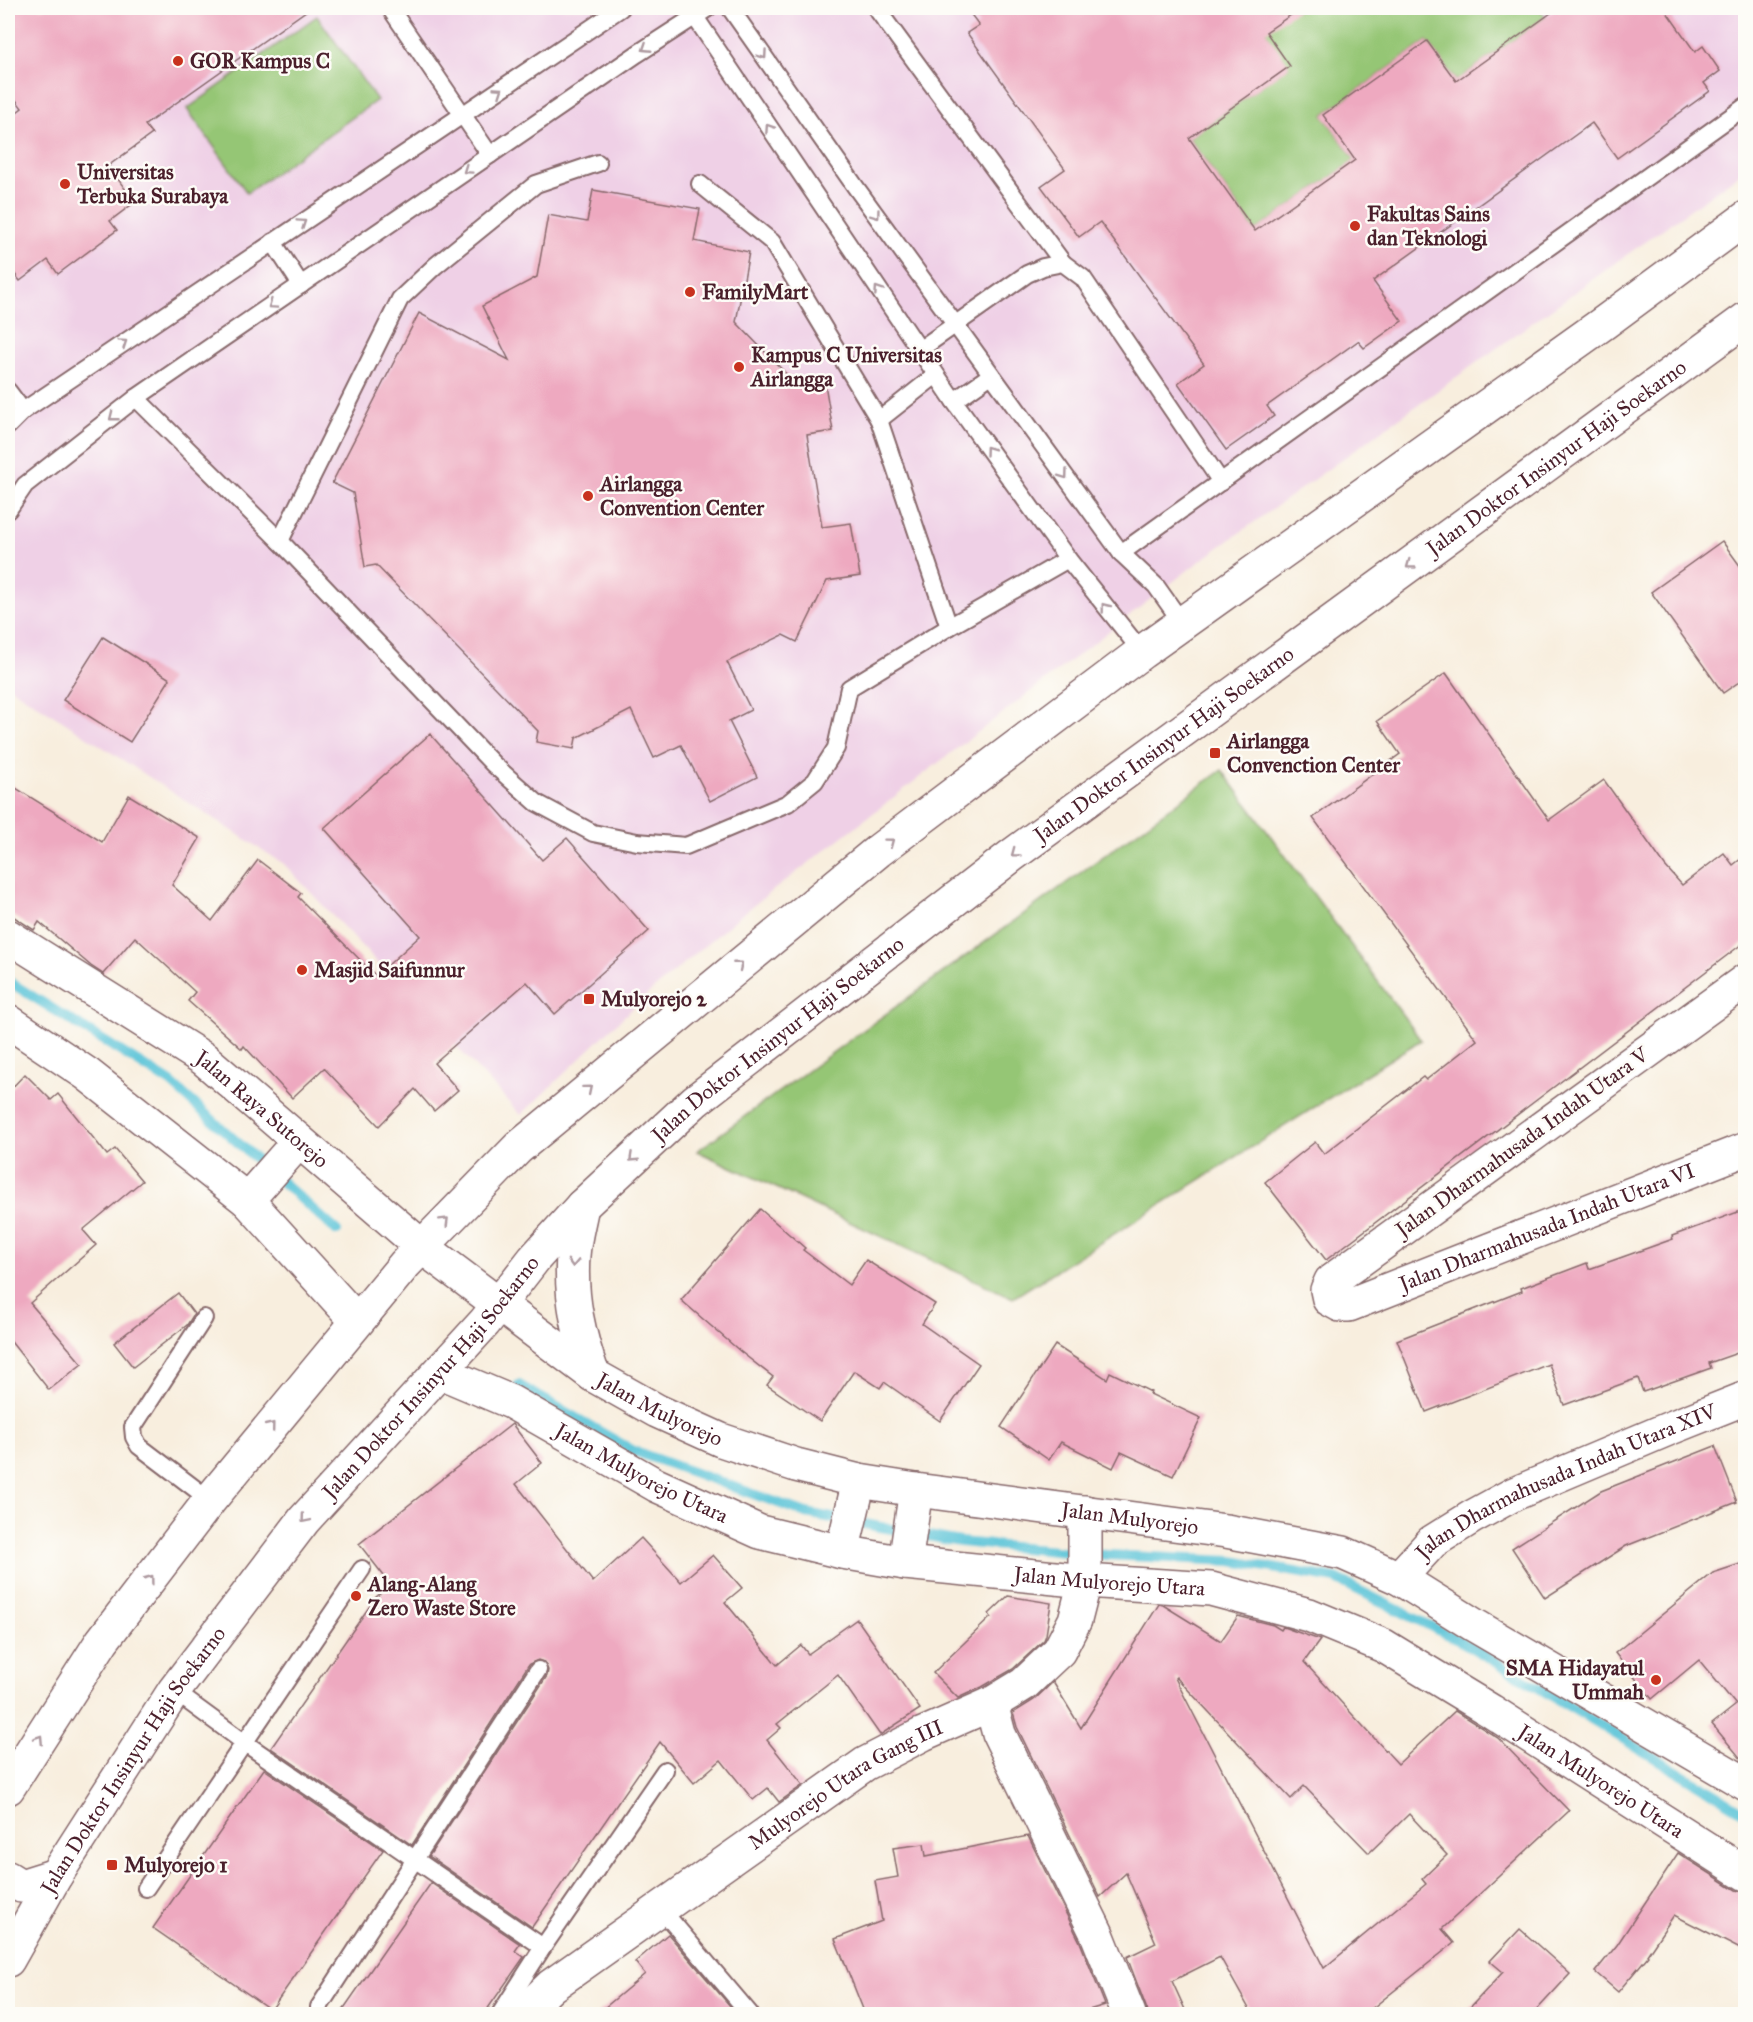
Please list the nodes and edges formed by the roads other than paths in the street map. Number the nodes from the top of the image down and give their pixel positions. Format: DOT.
graph roads {
  1 [pos="390,8"];
  2 [pos="621,8"];
  3 [pos="730,8"];
  4 [pos="876,8"];
  5 [pos="697,10"];
  6 [pos="1746,106"];
  7 [pos="464,115"];
  8 [pos="490,155"];
  9 [pos="598,164"];
  10 [pos="700,184"];
  11 [pos="1746,218"];
  12 [pos="273,242"];
  13 [pos="1062,263"];
  14 [pos="301,285"];
  15 [pos="1746,320"];
  16 [pos="955,324"];
  17 [pos="919,350"];
  18 [pos="936,375"];
  19 [pos="991,375"];
  20 [pos="8,391"];
  21 [pos="136,398"];
  22 [pos="954,401"];
  23 [pos="23,411"];
  24 [pos="879,420"];
  25 [pos="8,426"];
  26 [pos="1221,482"];
  27 [pos="8,510"];
  28 [pos="280,541"];
  29 [pos="1121,553"];
  30 [pos="1068,559"];
  31 [pos="1183,624"];
  32 [pos="949,627"];
  33 [pos="1142,652"];
  34 [pos="8,936"];
  35 [pos="1746,980"];
  36 [pos="8,1021"];
  37 [pos="293,1148"];
  38 [pos="1746,1149"];
  39 [pos="250,1196"];
  40 [pos="582,1206"];
  41 [pos="413,1255"];
  42 [pos="1349,1305"];
  43 [pos="365,1312"];
  44 [pos="492,1314"];
  45 [pos="204,1318"];
  46 [pos="449,1362"];
  47 [pos="593,1375"];
  48 [pos="1746,1398"];
  49 [pos="857,1489"];
  50 [pos="915,1498"];
  51 [pos="210,1500"];
  52 [pos="1084,1518"];
  53 [pos="844,1541"];
  54 [pos="906,1553"];
  55 [pos="362,1569"];
  56 [pos="1084,1571"];
  57 [pos="1398,1578"];
  58 [pos="537,1670"];
  59 [pos="174,1691"];
  60 [pos="991,1704"];
  61 [pos="245,1743"];
  62 [pos="665,1770"];
  63 [pos="1746,1784"];
  64 [pos="8,1788"];
  65 [pos="414,1859"];
  66 [pos="1746,1874"];
  67 [pos="56,1875"];
  68 [pos="8,1878"];
  69 [pos="146,1888"];
  70 [pos="661,1909"];
  71 [pos="543,1947"];
  72 [pos="8,1960"];
  73 [pos="319,2007"];
  74 [pos="500,2014"];
  75 [pos="522,2014"];
  76 [pos="750,2014"];
  77 [pos="1129,2014"];
  1 -- 7 [label="lane"];
  7 -- 2 [label="lane, one-way"];
  3 -- 16 [label="lane, one-way"];
  4 -- 13 [label="lane"];
  5 -- 8 [label="lane, one-way"];
  17 -- 5 [label="lane, one-way"];
  6 -- 26 [label="lane"];
  7 -- 8 [label="lane"];
  12 -- 7 [label="lane, one-way"];
  8 -- 14 [label="lane, one-way"];
  9 -- 28 [label="lane"];
  10 -- 24 [label="lane"];
  11 -- 31 [label="main road"];
  12 -- 14 [label="lane"];
  23 -- 12 [label="lane, one-way"];
  13 -- 16 [label="lane"];
  13 -- 26 [label="lane"];
  14 -- 21 [label="lane, one-way"];
  15 -- 40 [label="main road, Jalan Doktor Insinyur Haji Soekarno, one-way"];
  16 -- 17 [label="lane"];
  16 -- 19 [label="lane"];
  17 -- 18 [label="lane"];
  18 -- 22 [label="lane"];
  18 -- 24 [label="lane"];
  19 -- 22 [label="lane"];
  19 -- 29 [label="lane, one-way"];
  20 -- 23 [label="lane"];
  21 -- 27 [label="lane, one-way"];
  21 -- 28 [label="lane"];
  30 -- 22 [label="lane, one-way"];
  23 -- 25 [label="lane"];
  24 -- 32 [label="lane"];
  26 -- 29 [label="lane"];
  28 -- 32 [label="lane"];
  29 -- 31 [label="lane"];
  30 -- 32 [label="lane"];
  33 -- 30 [label="lane, one-way"];
  31 -- 33 [label="main road"];
  41 -- 33 [label="main road, one-way"];
  34 -- 37 [label="main road, Jalan Raya Sutorejo"];
  35 -- 42 [label="main road, Jalan Dharmahusada Indah Utara V"];
  36 -- 39 [label="main road"];
  37 -- 39 [label="main road"];
  37 -- 41 [label="main road, Jalan Raya Sutorejo"];
  38 -- 42 [label="main road, Jalan Dharmahusada Indah Utara VI"];
  39 -- 43 [label="main road"];
  40 -- 44 [label="main road, Jalan Doktor Insinyur Haji Soekarno"];
  40 -- 47 [label="main road, one-way"];
  41 -- 43 [label="main road"];
  41 -- 44 [label="main road, Jalan Raya Sutorejo"];
  51 -- 43 [label="main road, one-way"];
  44 -- 46 [label="main road, Jalan Doktor Insinyur Haji Soekarno"];
  44 -- 47 [label="main road, Jalan Mulyorejo"];
  45 -- 51 [label="lane"];
  46 -- 53 [label="main road, Jalan Mulyorejo Utara"];
  46 -- 59 [label="main road, Jalan Doktor Insinyur Haji Soekarno, one-way"];
  47 -- 49 [label="main road, Jalan Mulyorejo"];
  48 -- 57 [label="main road, Jalan Dharmahusada Indah Utara XIV"];
  49 -- 50 [label="main road, Jalan Mulyorejo"];
  49 -- 53 [label="main road"];
  50 -- 52 [label="main road, Jalan Mulyorejo"];
  50 -- 54 [label="main road"];
  64 -- 51 [label="main road, one-way"];
  52 -- 56 [label="main road, Mulyorejo Utara Gang III"];
  52 -- 57 [label="main road, Jalan Mulyorejo"];
  53 -- 54 [label="main road, Jalan Mulyorejo Utara"];
  54 -- 56 [label="main road, Jalan Mulyorejo Utara"];
  55 -- 61 [label="lane"];
  56 -- 60 [label="main road, Mulyorejo Utara Gang III"];
  56 -- 66 [label="main road, Jalan Mulyorejo Utara"];
  57 -- 63 [label="main road, Jalan Mulyorejo"];
  58 -- 65 [label="lane"];
  59 -- 61 [label="lane"];
  59 -- 67 [label="main road, Jalan Doktor Insinyur Haji Soekarno"];
  60 -- 70 [label="main road, Mulyorejo Utara Gang III"];
  60 -- 77 [label="main road"];
  61 -- 65 [label="lane"];
  61 -- 69 [label="lane"];
  62 -- 71 [label="lane"];
  65 -- 71 [label="lane"];
  65 -- 73 [label="lane"];
  67 -- 68 [label="main road"];
  67 -- 72 [label="main road, Jalan Doktor Insinyur Haji Soekarno"];
  70 -- 75 [label="main road, Mulyorejo Utara Gang III"];
  70 -- 76 [label="lane"];
  71 -- 74 [label="lane"];
}
